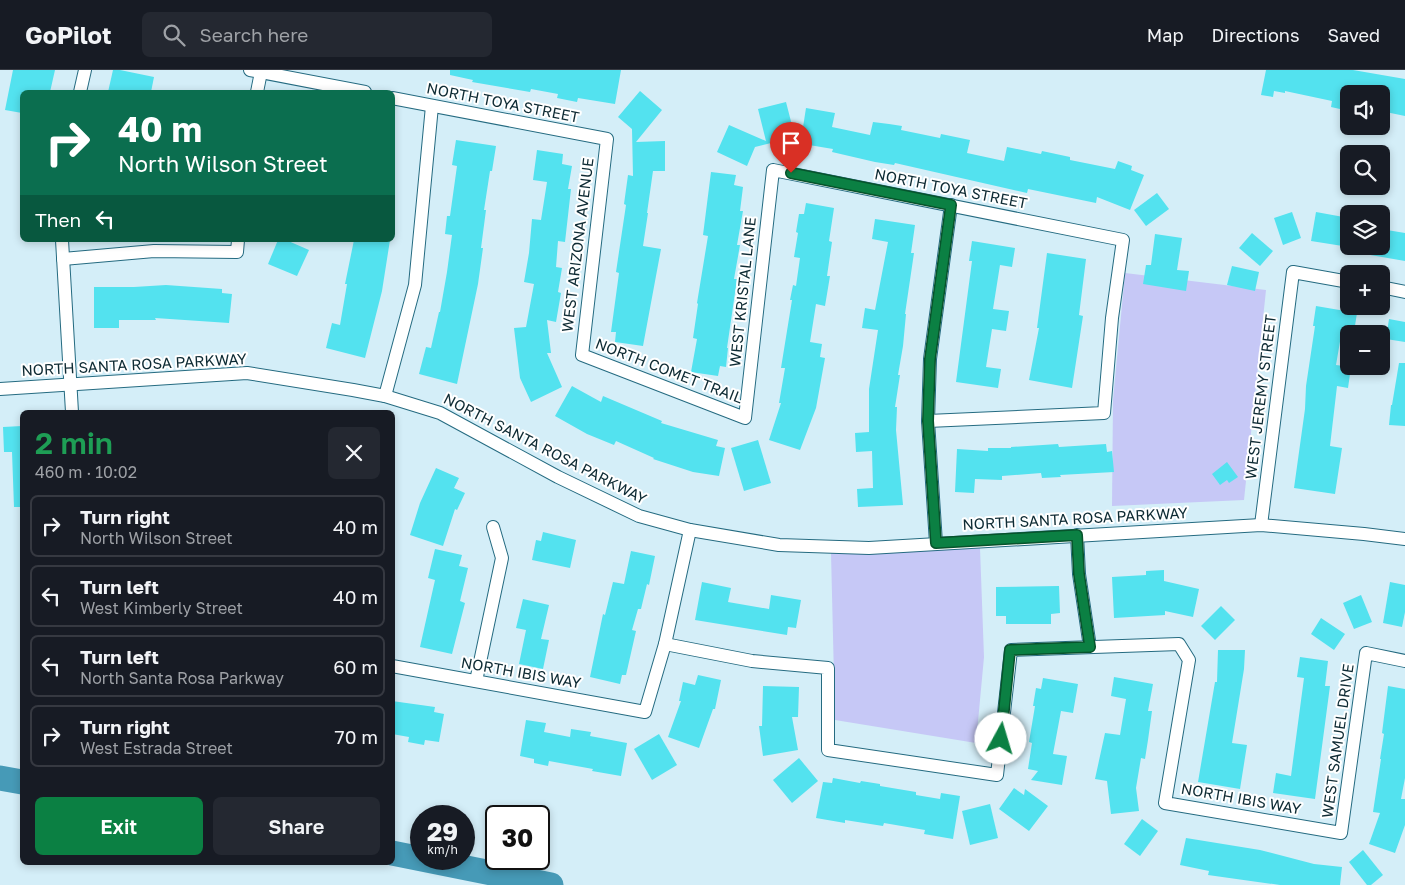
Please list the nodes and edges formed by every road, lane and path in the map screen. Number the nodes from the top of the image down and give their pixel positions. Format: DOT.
graph roads {
  1 [pos="85,70"];
  2 [pos="255,71"];
  3 [pos="80,90"];
  4 [pos="257,90"];
  5 [pos="355,90"];
  6 [pos="395,99"];
  7 [pos="432,106"];
  8 [pos="607,140"];
  9 [pos="773,170"];
  10 [pos="951,205"];
  11 [pos="62,242"];
  12 [pos="238,246"];
  13 [pos="62,259"];
  14 [pos="1340,280"];
  15 [pos="1390,289"];
  16 [pos="1405,292"];
  17 [pos="582,355"];
  18 [pos="69,384"];
  19 [pos="0,389"];
  20 [pos="385,396"];
  21 [pos="72,410"];
  22 [pos="745,418"];
  23 [pos="928,421"];
  24 [pos="1261,526"];
  25 [pos="493,527"];
  26 [pos="690,530"];
  27 [pos="1077,535"];
  28 [pos="1405,540"];
  29 [pos="936,543"];
  30 [pos="665,644"];
  31 [pos="1090,647"];
  32 [pos="1405,661"];
  33 [pos="395,667"];
  34 [pos="476,681"];
  35 [pos="1341,833"];
  1 -- 3 [label="street"];
  2 -- 4 [label="street"];
  2 -- 5 [label="street"];
  6 -- 7 [label="street, NORTH TOYA STREET"];
  7 -- 8 [label="street, NORTH TOYA STREET"];
  7 -- 20 [label="street"];
  8 -- 17 [label="street, WEST ARIZONA AVENUE"];
  9 -- 10 [label="street, NORTH TOYA STREET"];
  9 -- 22 [label="street, WEST KRISTAL LANE"];
  10 -- 23 [label="street"];
  10 -- 23 [label="street, NORTH TOYA STREET"];
  11 -- 13 [label="street"];
  12 -- 13 [label="street"];
  13 -- 18 [label="street"];
  14 -- 24 [label="street, WEST JEREMY STREET"];
  15 -- 16 [label="street"];
  17 -- 22 [label="street, NORTH COMET TRAIL"];
  18 -- 19 [label="street, NORTH SANTA ROSA PARKWAY"];
  18 -- 20 [label="street, NORTH SANTA ROSA PARKWAY"];
  18 -- 21 [label="street"];
  20 -- 26 [label="street, NORTH SANTA ROSA PARKWAY"];
  23 -- 29 [label="street"];
  24 -- 27 [label="street, NORTH SANTA ROSA PARKWAY"];
  24 -- 28 [label="street, NORTH SANTA ROSA PARKWAY"];
  25 -- 34 [label="street"];
  26 -- 29 [label="street, NORTH SANTA ROSA PARKWAY"];
  26 -- 30 [label="street"];
  27 -- 29 [label="street, NORTH SANTA ROSA PARKWAY"];
  27 -- 31 [label="street"];
  30 -- 31 [label="street"];
  30 -- 34 [label="street, NORTH IBIS WAY"];
  31 -- 35 [label="street, NORTH IBIS WAY"];
  32 -- 35 [label="street, WEST SAMUEL DRIVE"];
  33 -- 34 [label="street, NORTH IBIS WAY"];
}
